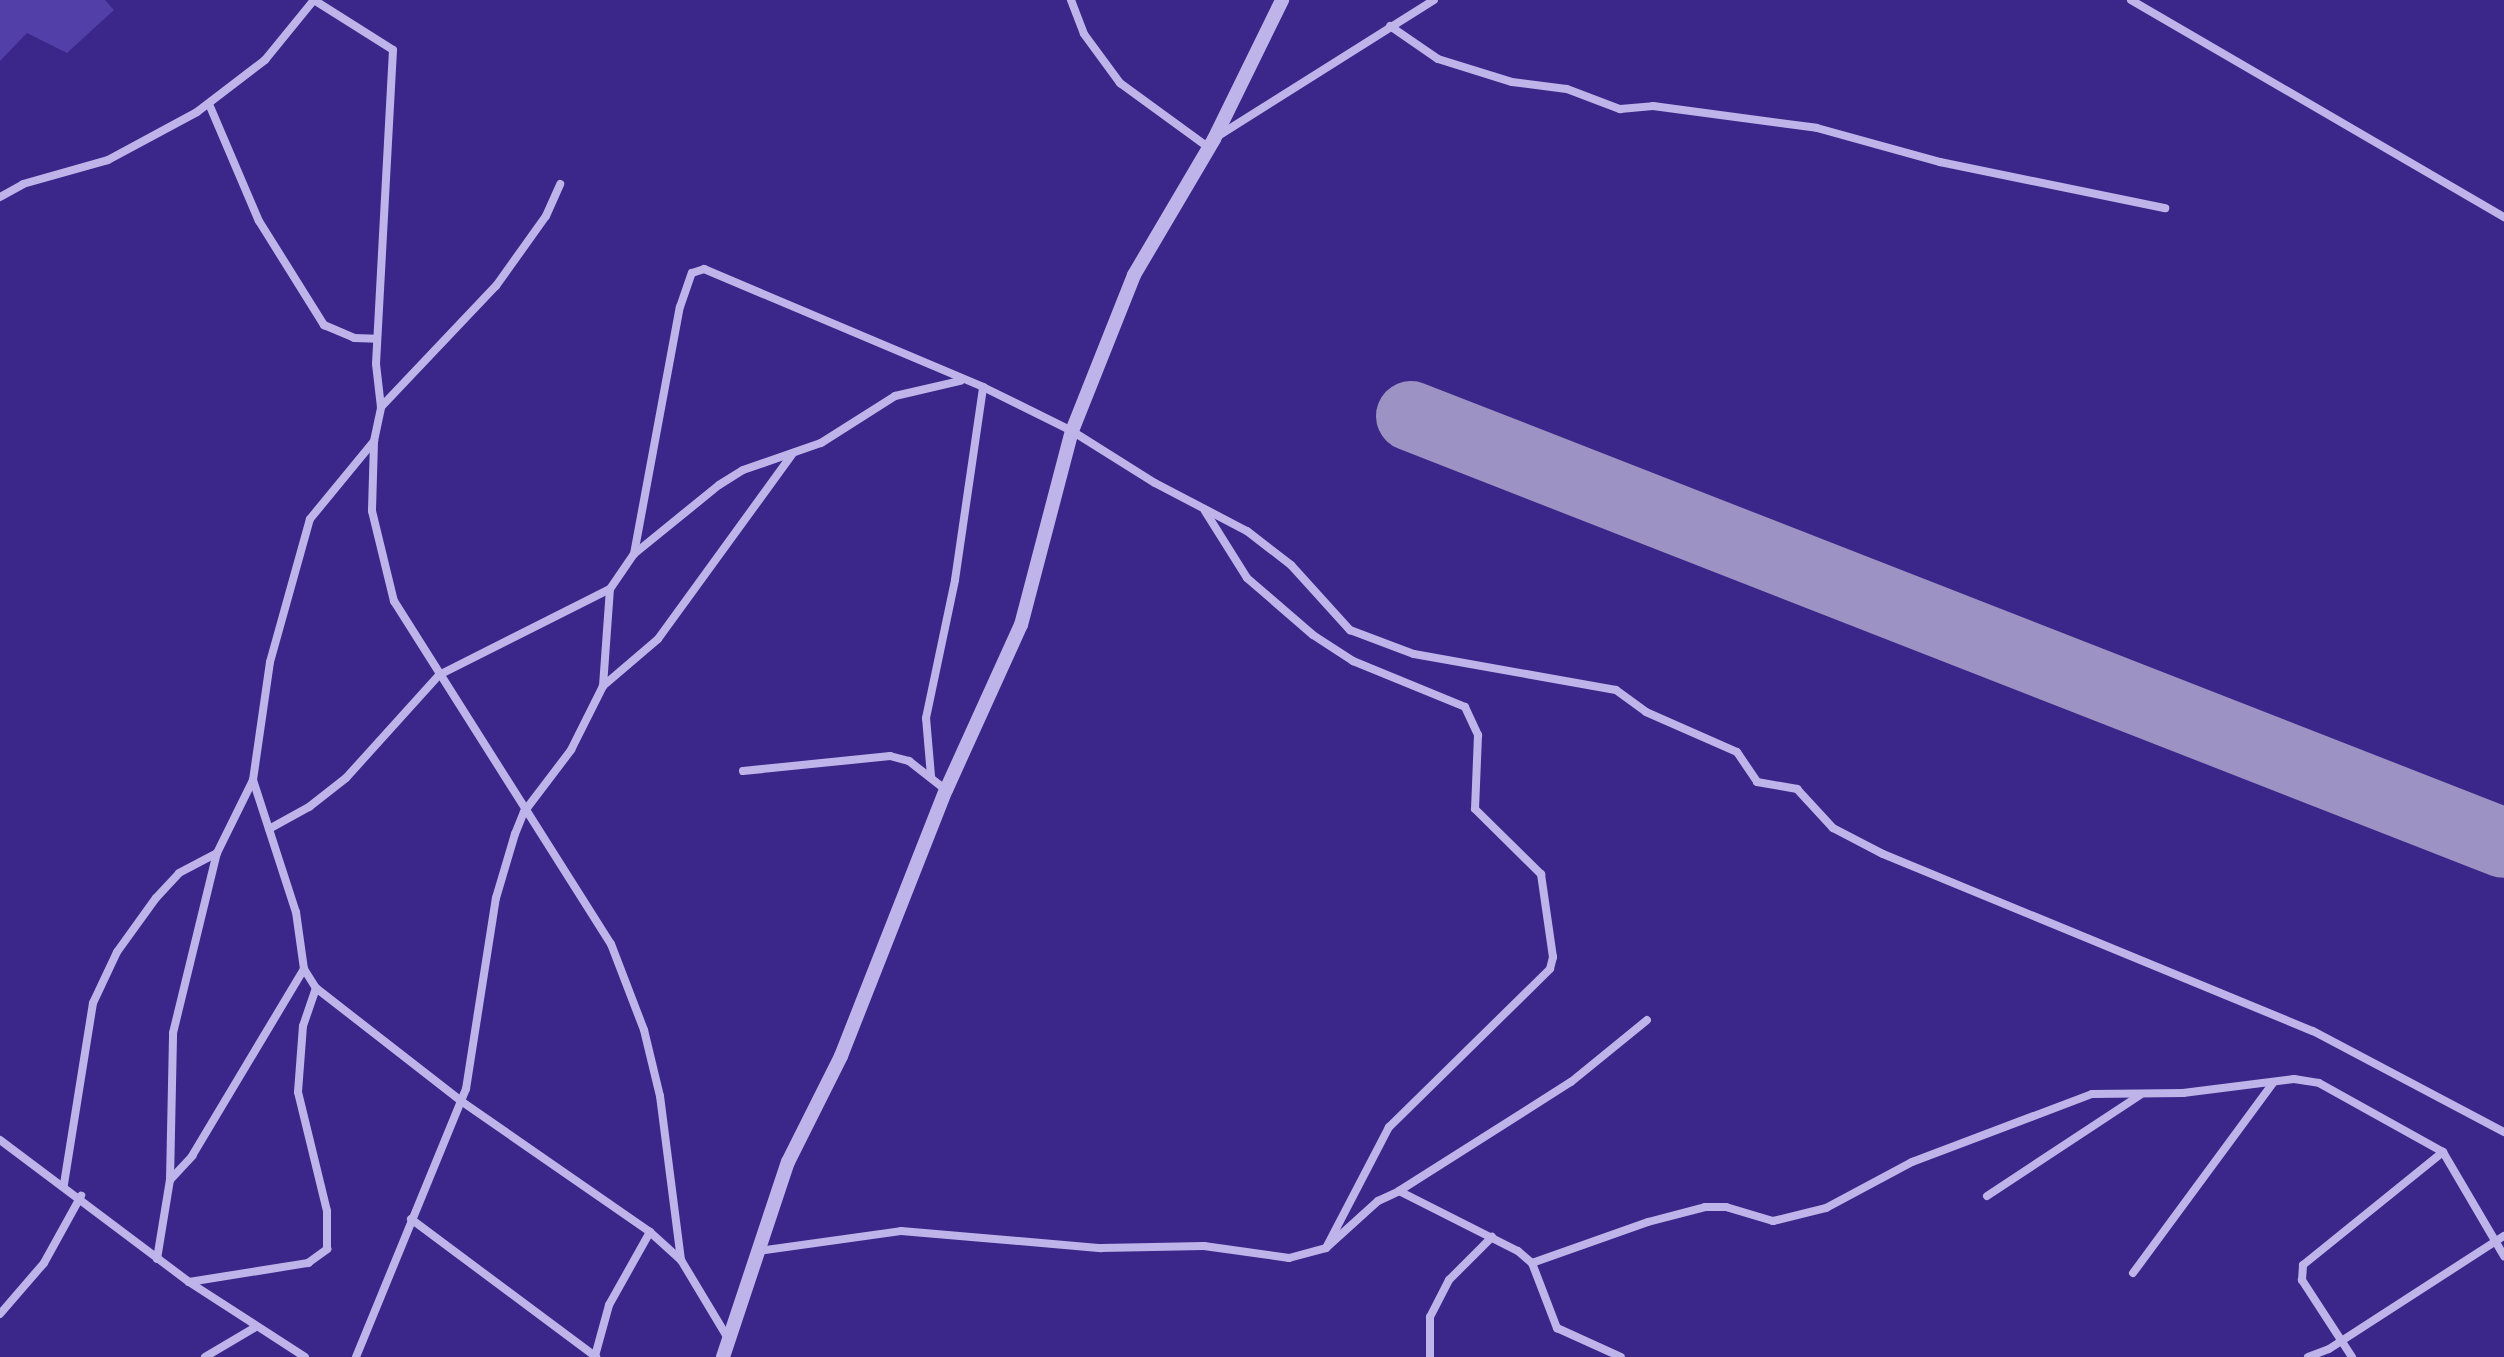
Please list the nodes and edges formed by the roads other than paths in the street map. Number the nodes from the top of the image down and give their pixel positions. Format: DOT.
graph roads {
  1 [pos="314,0"];
  2 [pos="1071,0"];
  3 [pos="1282,0"];
  4 [pos="1434,0"];
  5 [pos="2131,0"];
  6 [pos="1390,26"];
  7 [pos="209,104"];
  8 [pos="1212,143"];
  9 [pos="560,184"];
  10 [pos="0,197"];
  11 [pos="2165,208"];
  12 [pos="2504,217"];
  13 [pos="377,339"];
  14 [pos="961,381"];
  15 [pos="983,387"];
  16 [pos="381,407"];
  17 [pos="1072,431"];
  18 [pos="374,441"];
  19 [pos="794,452"];
  20 [pos="1205,511"];
  21 [pos="634,554"];
  22 [pos="610,589"];
  23 [pos="439,675"];
  24 [pos="603,686"];
  25 [pos="743,771"];
  26 [pos="931,776"];
  27 [pos="253,780"];
  28 [pos="946,790"];
  29 [pos="524,812"];
  30 [pos="269,829"];
  31 [pos="217,853"];
  32 [pos="304,969"];
  33 [pos="316,988"];
  34 [pos="1647,1020"];
  35 [pos="2274,1082"];
  36 [pos="2140,1095"];
  37 [pos="461,1101"];
  38 [pos="2504,1132"];
  39 [pos="0,1140"];
  40 [pos="2443,1152"];
  41 [pos="170,1180"];
  42 [pos="64,1184"];
  43 [pos="1399,1191"];
  44 [pos="81,1196"];
  45 [pos="1987,1196"];
  46 [pos="411,1219"];
  47 [pos="650,1232"];
  48 [pos="2504,1236"];
  49 [pos="1492,1237"];
  50 [pos="2495,1241"];
  51 [pos="1326,1248"];
  52 [pos="758,1251"];
  53 [pos="2504,1256"];
  54 [pos="157,1259"];
  55 [pos="681,1260"];
  56 [pos="1532,1263"];
  57 [pos="2133,1273"];
  58 [pos="189,1282"];
  59 [pos="0,1314"];
  60 [pos="254,1328"];
  61 [pos="726,1335"];
  62 [pos="2343,1339"];
  63 [pos="2327,1353"];
  64 [pos="205,1357"];
  65 [pos="305,1357"];
  66 [pos="356,1357"];
  67 [pos="596,1357"];
  68 [pos="723,1357"];
  69 [pos="1430,1357"];
  70 [pos="1621,1357"];
  71 [pos="2308,1357"];
  72 [pos="2352,1357"];
  1 -- 7 [label="street"];
  1 -- 13 [label="street"];
  2 -- 8 [label="street"];
  3 -- 8 [label="street"];
  4 -- 6 [label="street"];
  5 -- 12 [label="street"];
  6 -- 8 [label="street"];
  6 -- 11 [label="street"];
  7 -- 10 [label="street"];
  7 -- 13 [label="street"];
  8 -- 17 [label="street"];
  9 -- 16 [label="street"];
  13 -- 16 [label="street"];
  14 -- 15 [label="street"];
  14 -- 19 [label="street"];
  14 -- 21 [label="street"];
  15 -- 17 [label="street"];
  15 -- 26 [label="street"];
  16 -- 18 [label="street"];
  17 -- 20 [label="street"];
  17 -- 28 [label="street"];
  18 -- 23 [label="street"];
  18 -- 27 [label="street"];
  19 -- 21 [label="street"];
  19 -- 24 [label="street"];
  20 -- 38 [label="street"];
  20 -- 51 [label="street"];
  21 -- 22 [label="street"];
  22 -- 23 [label="street"];
  22 -- 24 [label="street"];
  23 -- 29 [label="street"];
  23 -- 30 [label="street"];
  24 -- 29 [label="street"];
  25 -- 26 [label="street"];
  26 -- 28 [label="street"];
  27 -- 30 [label="street"];
  27 -- 31 [label="street"];
  28 -- 52 [label="street"];
  29 -- 37 [label="street"];
  29 -- 55 [label="street"];
  30 -- 32 [label="street"];
  31 -- 41 [label="street"];
  31 -- 42 [label="street"];
  32 -- 33 [label="street"];
  32 -- 41 [label="street"];
  33 -- 37 [label="street"];
  33 -- 58 [label="street"];
  34 -- 43 [label="street"];
  35 -- 36 [label="street"];
  35 -- 40 [label="street"];
  35 -- 57 [label="street"];
  36 -- 45 [label="street"];
  36 -- 56 [label="street"];
  37 -- 46 [label="street"];
  37 -- 47 [label="street"];
  39 -- 42 [label="street"];
  40 -- 50 [label="street"];
  40 -- 62 [label="street"];
  41 -- 54 [label="street"];
  42 -- 44 [label="street"];
  43 -- 49 [label="street"];
  43 -- 51 [label="street"];
  44 -- 54 [label="street"];
  44 -- 59 [label="street"];
  46 -- 66 [label="street"];
  46 -- 67 [label="street"];
  47 -- 55 [label="street"];
  47 -- 67 [label="street"];
  48 -- 50 [label="street"];
  49 -- 56 [label="street"];
  49 -- 69 [label="street"];
  50 -- 53 [label="street"];
  50 -- 62 [label="street"];
  51 -- 52 [label="street"];
  52 -- 61 [label="street"];
  54 -- 58 [label="street"];
  55 -- 61 [label="street"];
  56 -- 70 [label="street"];
  58 -- 60 [label="street"];
  60 -- 64 [label="street"];
  60 -- 65 [label="street"];
  61 -- 68 [label="street"];
  62 -- 63 [label="street"];
  62 -- 72 [label="street"];
  63 -- 71 [label="street"];
}
